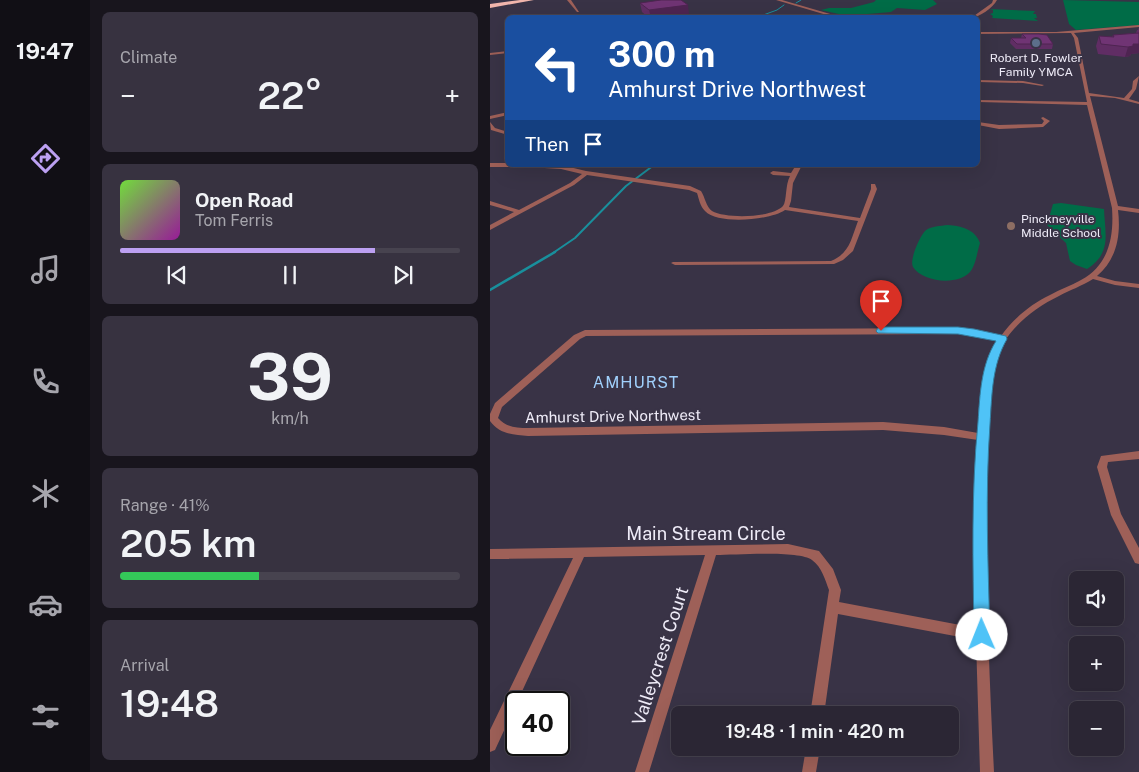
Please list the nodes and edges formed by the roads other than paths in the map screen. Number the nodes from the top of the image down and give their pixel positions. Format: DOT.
graph roads {
  1 [pos="514,0"];
  2 [pos="524,0"];
  3 [pos="531,0"];
  4 [pos="569,0"];
  5 [pos="778,0"];
  6 [pos="995,0"];
  7 [pos="490,4"];
  8 [pos="504,4"];
  9 [pos="825,7"];
  10 [pos="807,9"];
  11 [pos="819,10"];
  12 [pos="582,12"];
  13 [pos="834,15"];
  14 [pos="976,15"];
  15 [pos="1139,26"];
  16 [pos="980,32"];
  17 [pos="1072,32"];
  18 [pos="1056,33"];
  19 [pos="1076,38"];
  20 [pos="499,45"];
  21 [pos="505,52"];
  22 [pos="498,53"];
  23 [pos="490,54"];
  24 [pos="1139,77"];
  25 [pos="980,81"];
  26 [pos="1042,85"];
  27 [pos="1087,94"];
  28 [pos="1126,99"];
  29 [pos="980,101"];
  30 [pos="1139,103"];
  31 [pos="1090,104"];
  32 [pos="505,114"];
  33 [pos="490,118"];
  34 [pos="1043,118"];
  35 [pos="490,124"];
  36 [pos="980,124"];
  37 [pos="505,133"];
  38 [pos="490,165"];
  39 [pos="505,165"];
  40 [pos="561,167"];
  41 [pos="798,167"];
  42 [pos="586,173"];
  43 [pos="774,173"];
  44 [pos="793,175"];
  45 [pos="874,185"];
  46 [pos="490,203"];
  47 [pos="784,208"];
  48 [pos="1115,208"];
  49 [pos="1139,211"];
  50 [pos="520,212"];
  51 [pos="862,220"];
  52 [pos="490,228"];
  53 [pos="675,263"];
  54 [pos="1092,277"];
  55 [pos="1139,286"];
  56 [pos="1002,339"];
  57 [pos="982,437"];
  58 [pos="1139,454"];
  59 [pos="712,551"];
  60 [pos="581,552"];
  61 [pos="490,554"];
  62 [pos="1139,559"];
  63 [pos="833,607"];
  64 [pos="982,635"];
  65 [pos="818,706"];
  66 [pos="490,746"];
  67 [pos="812,756"];
  68 [pos="642,772"];
  69 [pos="809,772"];
  70 [pos="987,772"];
  1 -- 7 [label="highway"];
  2 -- 8 [label="highway"];
  3 -- 8 [label="highway"];
  4 -- 12 [label="street"];
  5 -- 10 [label="street"];
  6 -- 14 [label="street"];
  7 -- 8 [label="highway"];
  9 -- 11 [label="street"];
  10 -- 11 [label="street"];
  10 -- 11 [label="street"];
  11 -- 13 [label="street"];
  15 -- 17 [label="street"];
  16 -- 18 [label="street"];
  17 -- 18 [label="street"];
  17 -- 19 [label="street"];
  18 -- 19 [label="street"];
  19 -- 27 [label="street"];
  20 -- 22 [label="street"];
  21 -- 22 [label="street"];
  22 -- 23 [label="street"];
  24 -- 28 [label="street"];
  25 -- 26 [label="street"];
  27 -- 28 [label="street"];
  27 -- 31 [label="street"];
  28 -- 30 [label="street"];
  29 -- 31 [label="street"];
  31 -- 48 [label="street"];
  32 -- 33 [label="street"];
  34 -- 36 [label="street"];
  35 -- 37 [label="street"];
  38 -- 39 [label="street"];
  40 -- 42 [label="street"];
  41 -- 44 [label="street"];
  42 -- 47 [label="street"];
  42 -- 50 [label="street"];
  43 -- 44 [label="street"];
  44 -- 47 [label="street"];
  45 -- 51 [label="street"];
  46 -- 50 [label="street"];
  47 -- 51 [label="street"];
  48 -- 49 [label="street"];
  48 -- 54 [label="street"];
  50 -- 52 [label="street"];
  51 -- 53 [label="street"];
  54 -- 55 [label="street"];
  54 -- 56 [label="street"];
  56 -- 57 [label="street"];
  56 -- 57 [label="street, Amhurst Drive Northwest"];
  57 -- 64 [label="street"];
  58 -- 62 [label="street"];
  59 -- 60 [label="street, Main Stream Circle"];
  59 -- 63 [label="street, Main Stream Circle"];
  59 -- 68 [label="street, Valleycrest Court"];
  60 -- 61 [label="street, Main Stream Circle"];
  60 -- 66 [label="street"];
  63 -- 64 [label="street"];
  63 -- 65 [label="street, Main Stream Circle"];
  64 -- 70 [label="street"];
  67 -- 69 [label="street"];
}
